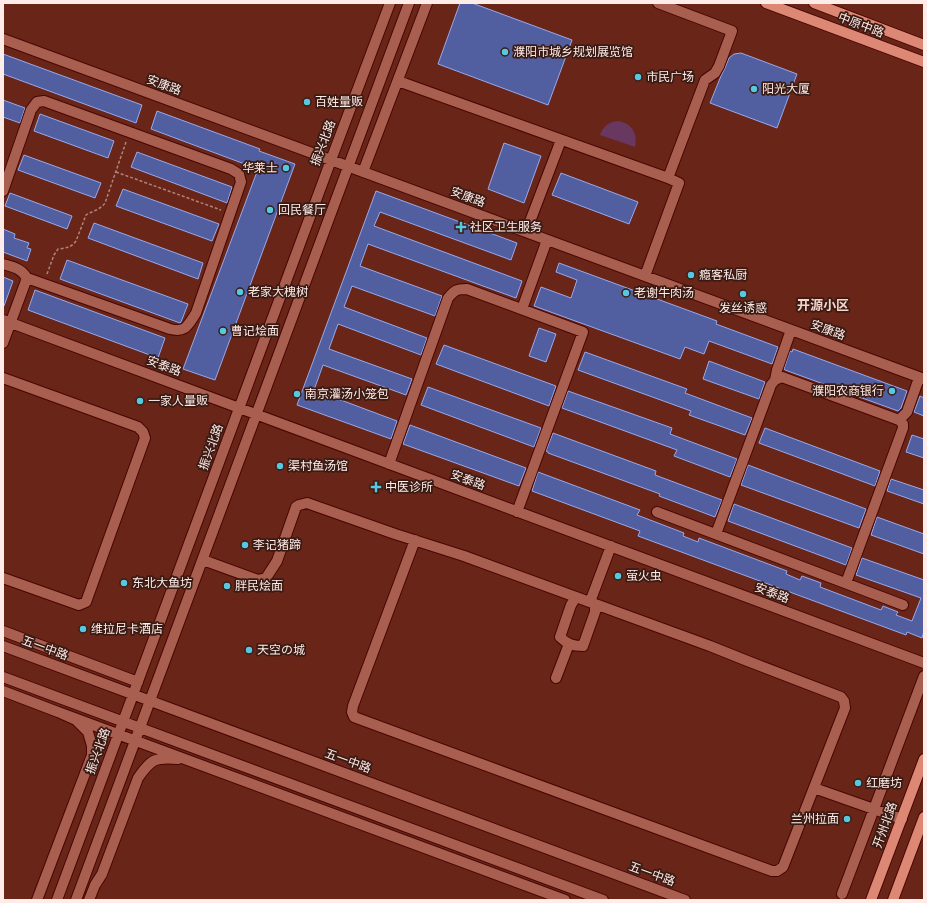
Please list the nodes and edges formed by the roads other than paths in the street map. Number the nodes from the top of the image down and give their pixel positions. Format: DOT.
graph roads {
  1 [pos="390,3"];
  2 [pos="409,3"];
  3 [pos="427,3"];
  4 [pos="658,3"];
  5 [pos="766,3"];
  6 [pos="814,3"];
  7 [pos="669,5"];
  8 [pos="3,39"];
  9 [pos="924,45"];
  10 [pos="924,62"];
  11 [pos="398,81"];
  12 [pos="561,140"];
  13 [pos="331,160"];
  14 [pos="349,167"];
  15 [pos="364,172"];
  16 [pos="668,178"];
  17 [pos="3,191"];
  18 [pos="526,232"];
  19 [pos="547,240"];
  20 [pos="3,264"];
  21 [pos="645,276"];
  22 [pos="27,278"];
  23 [pos="522,309"];
  24 [pos="7,322"];
  25 [pos="791,330"];
  26 [pos="3,343"];
  27 [pos="3,378"];
  28 [pos="922,379"];
  29 [pos="775,380"];
  30 [pos="239,408"];
  31 [pos="257,415"];
  32 [pos="899,420"];
  33 [pos="389,464"];
  34 [pos="517,512"];
  35 [pos="657,512"];
  36 [pos="716,534"];
  37 [pos="415,540"];
  38 [pos="611,546"];
  39 [pos="203,560"];
  40 [pos="3,578"];
  41 [pos="846,583"];
  42 [pos="576,597"];
  43 [pos="593,603"];
  44 [pos="903,605"];
  45 [pos="3,631"];
  46 [pos="569,644"];
  47 [pos="3,646"];
  48 [pos="924,663"];
  49 [pos="924,676"];
  50 [pos="3,677"];
  51 [pos="556,678"];
  52 [pos="138,682"];
  53 [pos="3,691"];
  54 [pos="133,695"];
  55 [pos="150,701"];
  56 [pos="58,712"];
  57 [pos="123,722"];
  58 [pos="140,728"];
  59 [pos="118,734"];
  60 [pos="136,741"];
  61 [pos="924,759"];
  62 [pos="187,760"];
  63 [pos="814,788"];
  64 [pos="874,809"];
  65 [pos="924,817"];
  66 [pos="902,819"];
  67 [pos="842,894"];
  68 [pos="38,900"];
  69 [pos="57,900"];
  70 [pos="76,900"];
  71 [pos="89,900"];
  72 [pos="565,900"];
  73 [pos="603,900"];
  74 [pos="685,900"];
  75 [pos="871,900"];
  76 [pos="893,900"];
  1 -- 13 [label="street, 振兴北路"];
  2 -- 14 [label="street"];
  3 -- 11 [label="street"];
  4 -- 7 [label="street"];
  5 -- 10 [label="main road, 中原中路"];
  6 -- 9 [label="main road, 中原中路"];
  7 -- 16 [label="street"];
  8 -- 13 [label="street, 安康路"];
  11 -- 12 [label="street"];
  11 -- 15 [label="street"];
  12 -- 16 [label="street"];
  12 -- 18 [label="street"];
  13 -- 14 [label="street, 安康路"];
  13 -- 30 [label="street, 振兴北路"];
  14 -- 15 [label="street, 安康路"];
  14 -- 31 [label="street"];
  15 -- 18 [label="street, 安康路"];
  16 -- 21 [label="street"];
  17 -- 22 [label="street"];
  18 -- 19 [label="street, 安康路"];
  19 -- 21 [label="street, 安康路"];
  19 -- 23 [label="street"];
  20 -- 22 [label="street"];
  21 -- 25 [label="street, 安康路"];
  22 -- 24 [label="street"];
  23 -- 33 [label="street"];
  23 -- 34 [label="street"];
  24 -- 26 [label="street"];
  24 -- 30 [label="street, 安泰路"];
  25 -- 28 [label="street, 安康路"];
  25 -- 29 [label="street"];
  27 -- 40 [label="street"];
  28 -- 32 [label="street"];
  29 -- 32 [label="street"];
  29 -- 36 [label="street"];
  30 -- 31 [label="street, 安泰路"];
  30 -- 52 [label="street, 振兴北路"];
  31 -- 33 [label="street, 安泰路"];
  31 -- 39 [label="street"];
  32 -- 41 [label="street"];
  33 -- 34 [label="street, 安泰路"];
  34 -- 38 [label="street, 安泰路"];
  35 -- 36 [label="street"];
  36 -- 41 [label="street"];
  37 -- 39 [label="street"];
  37 -- 42 [label="street"];
  37 -- 63 [label="street"];
  38 -- 43 [label="street"];
  38 -- 48 [label="street, 安泰路"];
  39 -- 55 [label="street"];
  41 -- 44 [label="street"];
  42 -- 43 [label="street"];
  42 -- 46 [label="street"];
  43 -- 46 [label="street"];
  43 -- 63 [label="street"];
  45 -- 52 [label="street"];
  46 -- 51 [label="street"];
  47 -- 54 [label="street, 五一中路"];
  49 -- 64 [label="street"];
  50 -- 57 [label="street"];
  52 -- 54 [label="street, 振兴北路"];
  53 -- 56 [label="street"];
  54 -- 55 [label="street, 五一中路"];
  54 -- 57 [label="street, 振兴北路"];
  55 -- 58 [label="street"];
  55 -- 74 [label="street, 五一中路"];
  56 -- 59 [label="street"];
  56 -- 68 [label="street"];
  57 -- 58 [label="street"];
  57 -- 59 [label="street, 振兴北路"];
  58 -- 60 [label="street"];
  58 -- 73 [label="street"];
  59 -- 60 [label="street"];
  59 -- 69 [label="street, 振兴北路"];
  60 -- 62 [label="street"];
  60 -- 70 [label="street"];
  61 -- 66 [label="main road, 开州北路"];
  62 -- 71 [label="street"];
  62 -- 72 [label="street"];
  63 -- 64 [label="street"];
  64 -- 66 [label="street"];
  64 -- 67 [label="street"];
  65 -- 76 [label="main road"];
  66 -- 75 [label="main road, 开州北路"];
}
